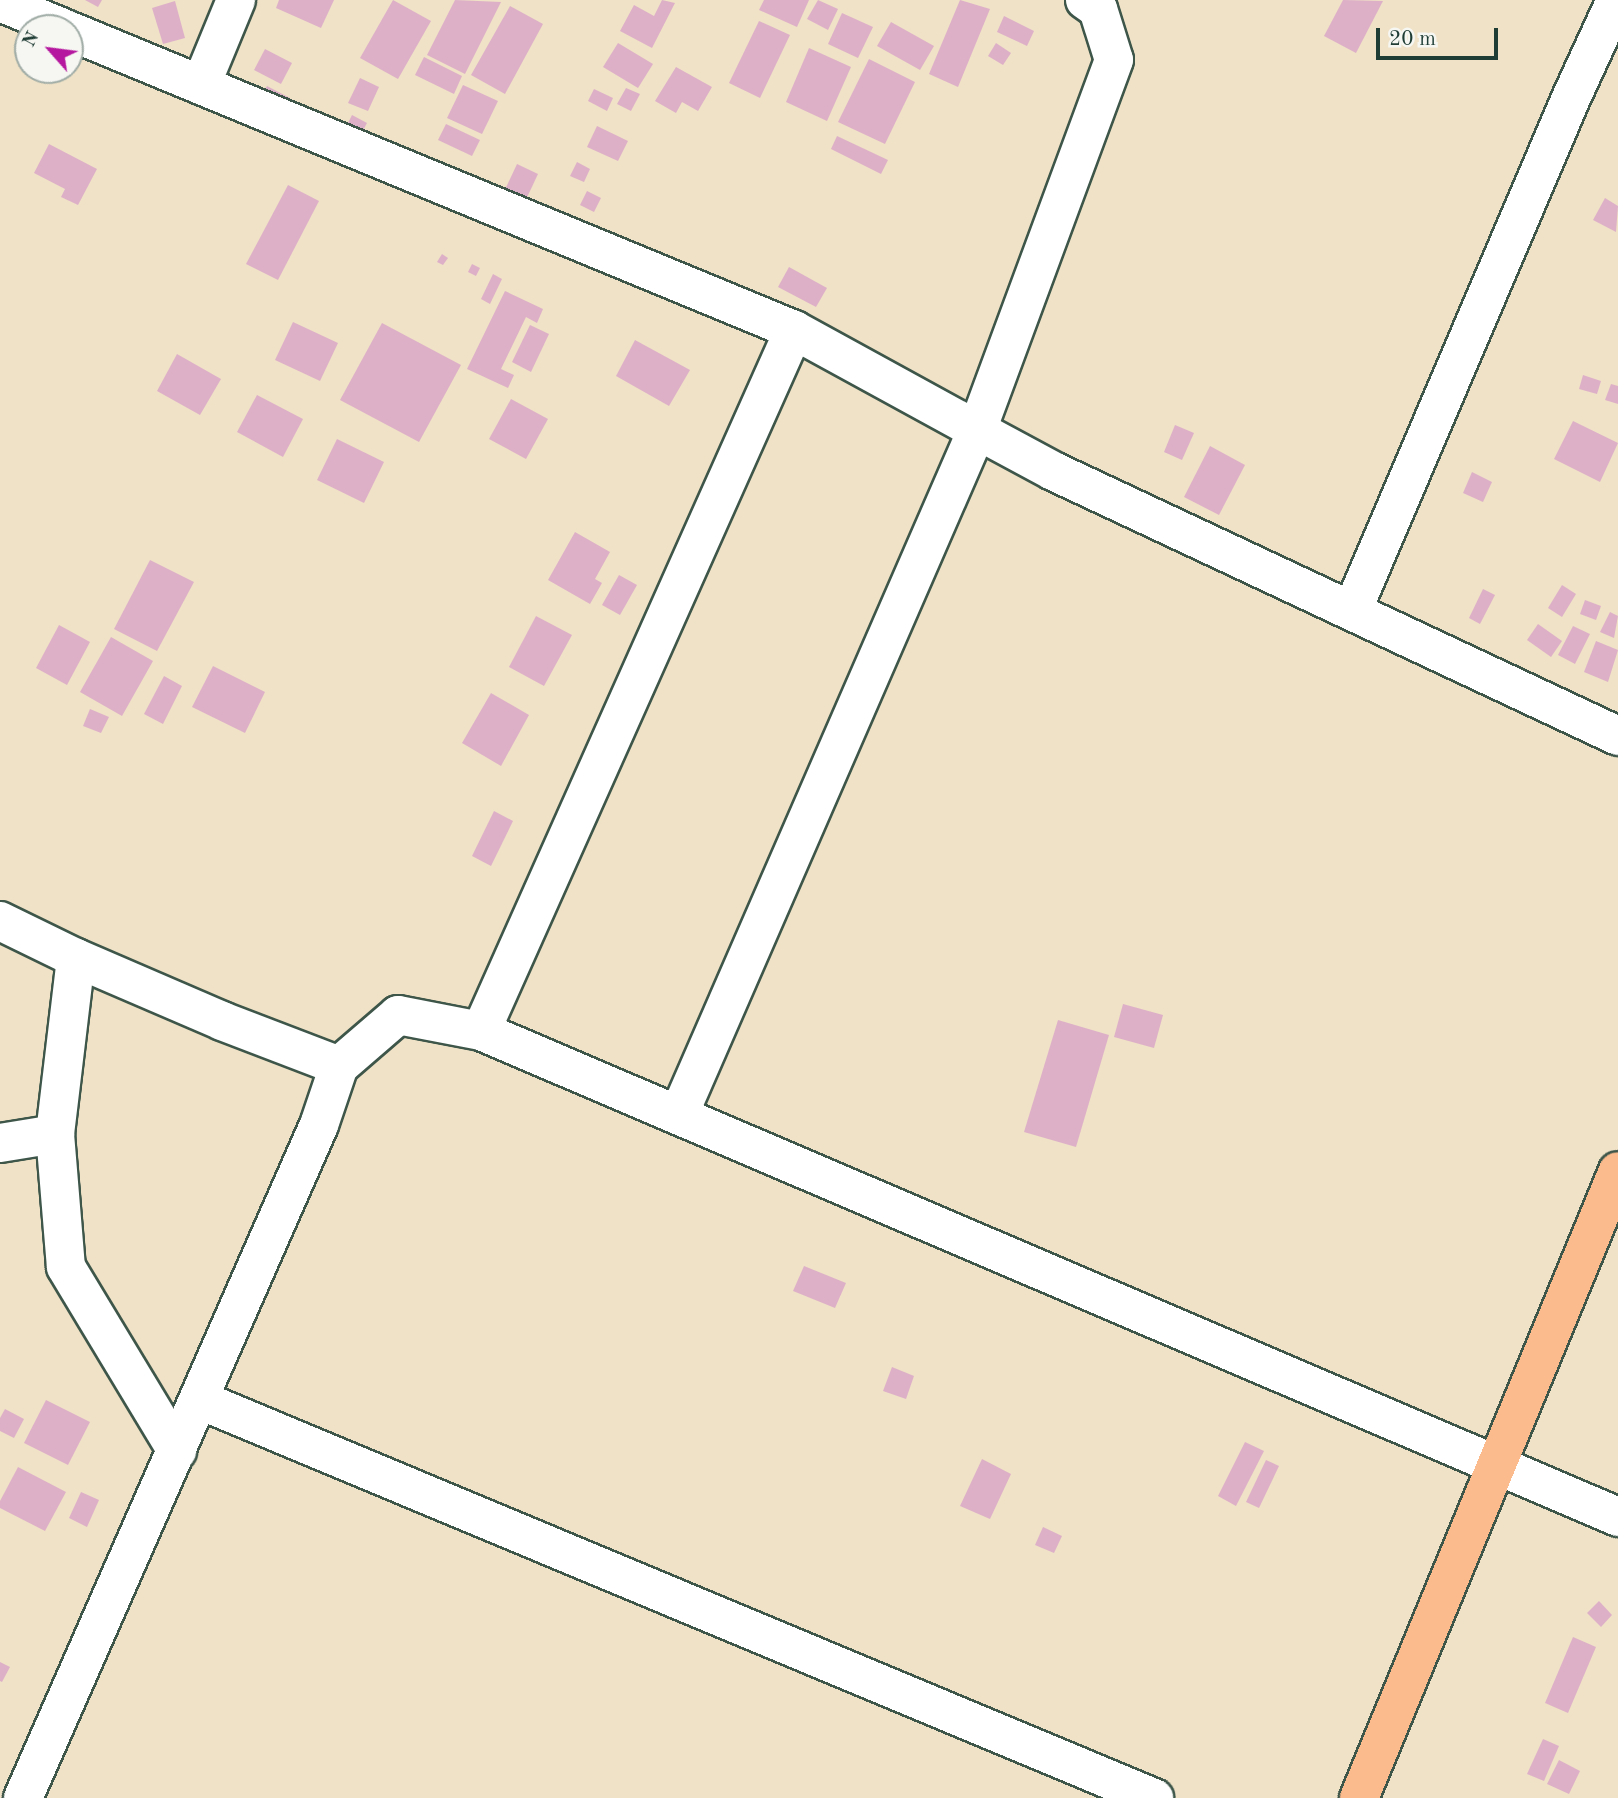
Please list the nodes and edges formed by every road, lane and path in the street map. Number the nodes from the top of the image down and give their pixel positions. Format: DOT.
graph roads {
  1 [pos="236,0"];
  2 [pos="1616,0"];
  3 [pos="0,2"];
  4 [pos="1095,3"];
  5 [pos="29,14"];
  6 [pos="84,37"];
  7 [pos="201,85"];
  8 [pos="794,330"];
  9 [pos="977,430"];
  10 [pos="1352,611"];
  11 [pos="1618,736"];
  12 [pos="0,921"];
  13 [pos="76,958"];
  14 [pos="481,1031"];
  15 [pos="338,1066"];
  16 [pos="679,1114"];
  17 [pos="55,1134"];
  18 [pos="0,1143"];
  19 [pos="1618,1171"];
  20 [pos="200,1400"];
  21 [pos="177,1451"];
  22 [pos="1496,1466"];
  23 [pos="1618,1517"];
  24 [pos="23,1798"];
  25 [pos="1154,1798"];
  26 [pos="1359,1798"];
  1 -- 7 [label="street"];
  2 -- 10 [label="street"];
  3 -- 5 [label="street"];
  4 -- 9 [label="street"];
  6 -- 7 [label="street"];
  7 -- 8 [label="street"];
  8 -- 9 [label="street"];
  8 -- 14 [label="street"];
  9 -- 10 [label="street"];
  9 -- 16 [label="street"];
  10 -- 11 [label="street"];
  12 -- 13 [label="street"];
  13 -- 15 [label="street"];
  13 -- 17 [label="street"];
  14 -- 15 [label="street"];
  14 -- 16 [label="street"];
  15 -- 20 [label="street"];
  16 -- 22 [label="street"];
  17 -- 18 [label="street"];
  17 -- 21 [label="street"];
  19 -- 22 [label="highway"];
  20 -- 21 [label="street"];
  20 -- 25 [label="street"];
  21 -- 24 [label="street"];
  22 -- 23 [label="street"];
  22 -- 26 [label="highway"];
}
